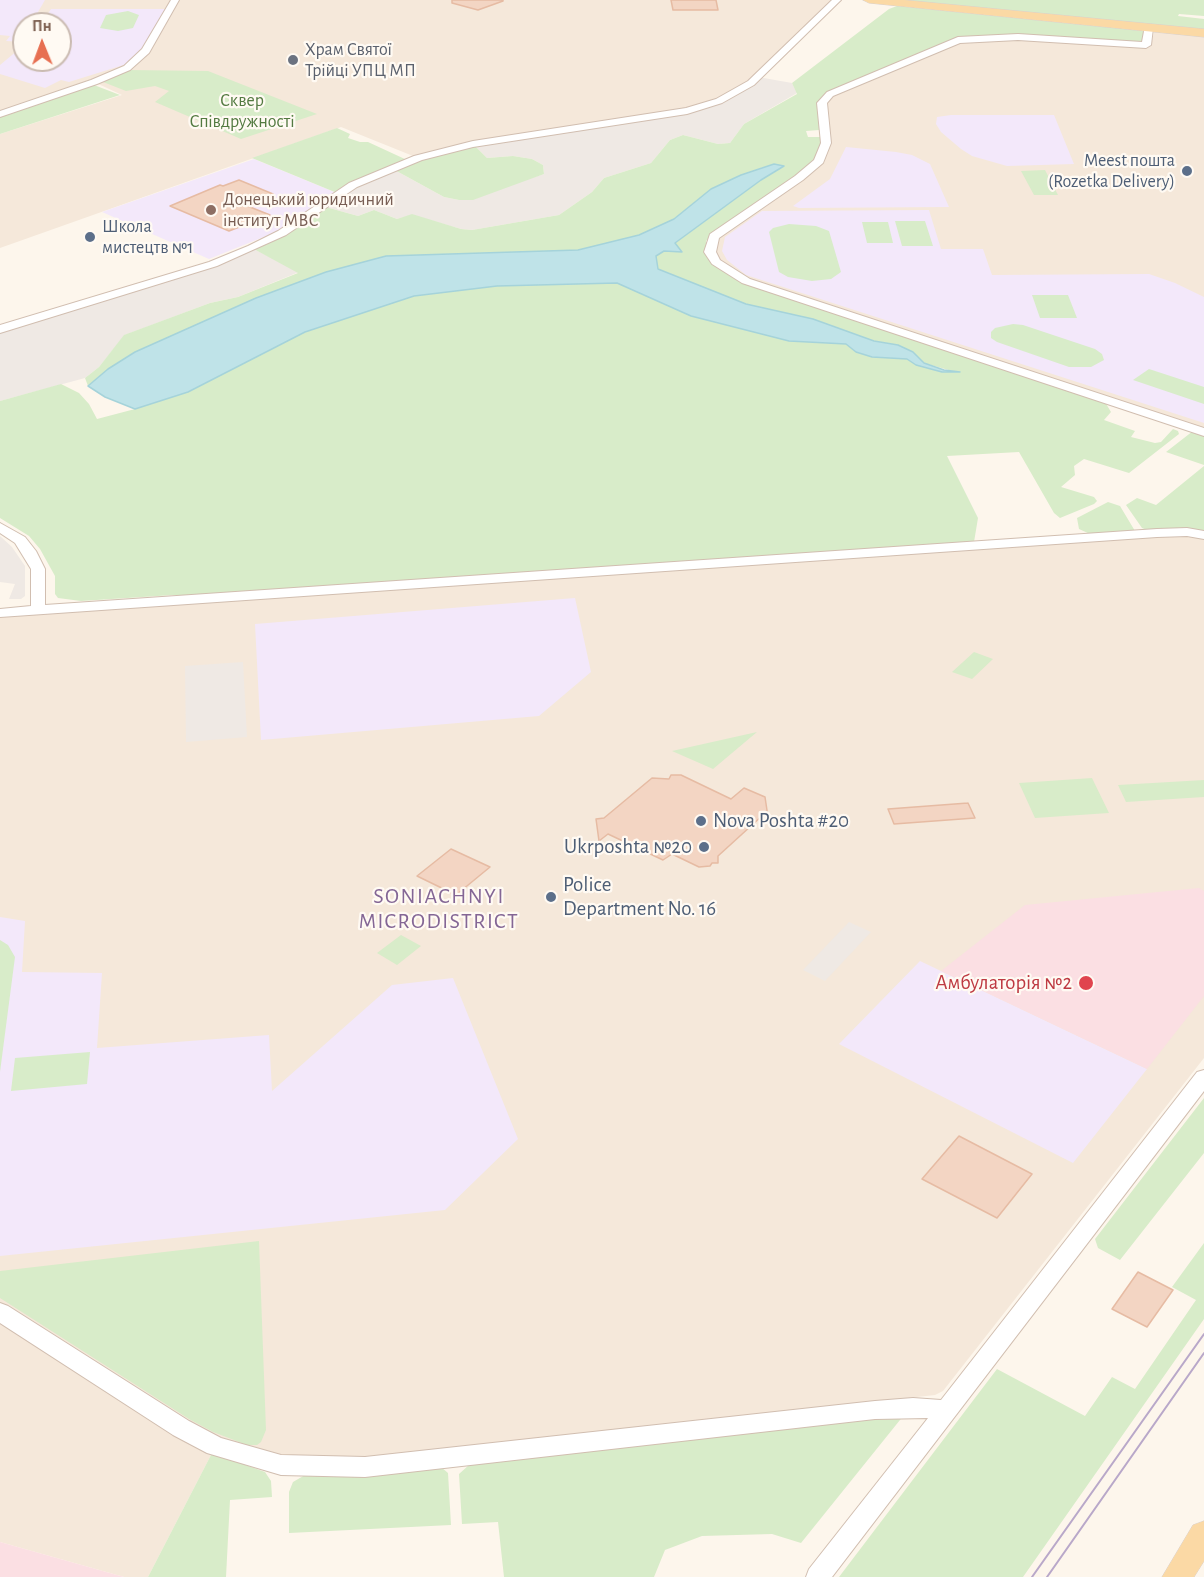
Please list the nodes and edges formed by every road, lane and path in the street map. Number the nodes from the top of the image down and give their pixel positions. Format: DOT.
graph roads {
  1 [pos="175,0"];
  2 [pos="837,0"];
  3 [pos="869,0"];
  4 [pos="1148,28"];
  5 [pos="1204,33"];
  6 [pos="0,114"];
  7 [pos="0,329"];
  8 [pos="1204,432"];
  9 [pos="0,527"];
  10 [pos="1204,535"];
  11 [pos="38,610"];
  12 [pos="0,613"];
  13 [pos="1204,1077"];
  14 [pos="0,1312"];
  15 [pos="947,1410"];
  16 [pos="1204,1534"];
  17 [pos="818,1577"];
  18 [pos="1177,1577"];
  1 -- 6 [label="street"];
  2 -- 7 [label="street"];
  3 -- 4 [label="main road"];
  4 -- 5 [label="main road"];
  4 -- 8 [label="street"];
  9 -- 11 [label="street"];
  10 -- 11 [label="street"];
  11 -- 12 [label="street"];
  13 -- 15 [label="street"];
  14 -- 15 [label="street"];
  15 -- 17 [label="street"];
  16 -- 18 [label="main road"];
}
